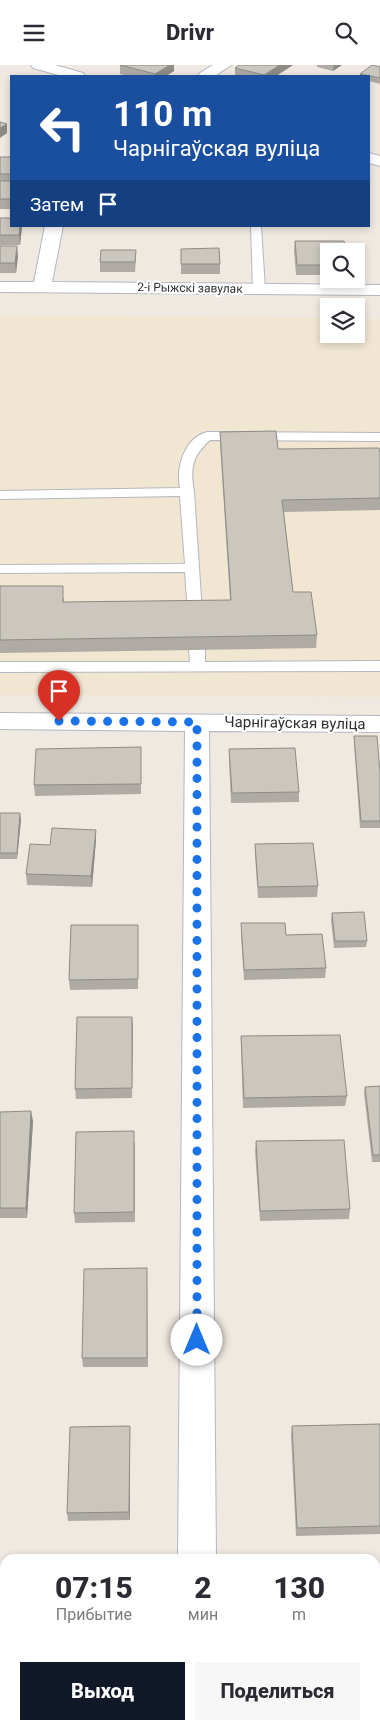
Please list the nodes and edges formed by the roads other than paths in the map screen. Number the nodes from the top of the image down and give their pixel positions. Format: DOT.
graph roads {
  1 [pos="38,65"];
  2 [pos="224,65"];
  3 [pos="74,75"];
  4 [pos="207,75"];
  5 [pos="54,227"];
  6 [pos="256,227"];
  7 [pos="0,287"];
  8 [pos="42,287"];
  9 [pos="259,289"];
  10 [pos="380,290"];
  11 [pos="380,437"];
  12 [pos="187,492"];
  13 [pos="0,495"];
  14 [pos="192,568"];
  15 [pos="0,569"];
  16 [pos="195,613"];
  17 [pos="197,650"];
  18 [pos="380,666"];
  19 [pos="0,667"];
  20 [pos="198,667"];
  21 [pos="0,721"];
  22 [pos="197,722"];
  23 [pos="380,724"];
  24 [pos="197,1554"];
  1 -- 3 [label="street"];
  2 -- 4 [label="street"];
  5 -- 8 [label="street"];
  6 -- 9 [label="lane"];
  7 -- 8 [label="street, 2-і Рыжскі завулак"];
  8 -- 9 [label="street, 2-і Рыжскі завулак"];
  9 -- 10 [label="street, 2-і Рыжскі завулак"];
  11 -- 12 [label="lane"];
  12 -- 13 [label="lane"];
  12 -- 14 [label="lane"];
  14 -- 15 [label="lane"];
  14 -- 16 [label="lane"];
  17 -- 20 [label="lane"];
  18 -- 20 [label="lane"];
  19 -- 20 [label="lane"];
  21 -- 22 [label="street, Чарнігаўская вуліца"];
  22 -- 23 [label="street, Чарнігаўская вуліца"];
  22 -- 24 [label="street"];
}
